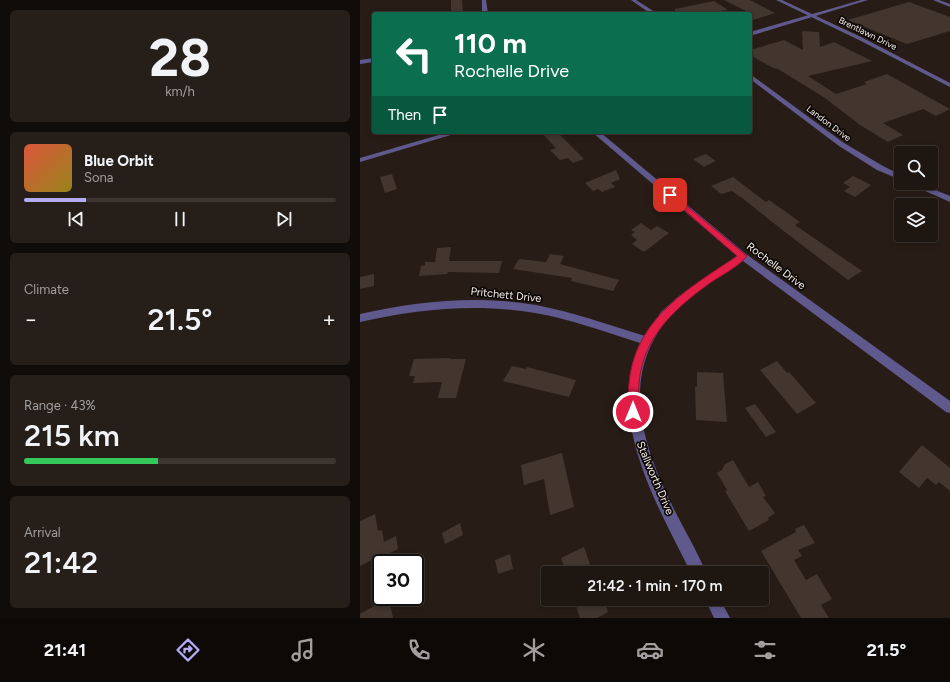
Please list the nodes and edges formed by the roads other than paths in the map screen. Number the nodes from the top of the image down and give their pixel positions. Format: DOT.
graph roads {
  1 [pos="484,0"];
  2 [pos="633,0"];
  3 [pos="778,0"];
  4 [pos="866,0"];
  5 [pos="935,0"];
  6 [pos="950,6"];
  7 [pos="485,12"];
  8 [pos="652,12"];
  9 [pos="811,16"];
  10 [pos="752,33"];
  11 [pos="372,60"];
  12 [pos="360,62"];
  13 [pos="752,78"];
  14 [pos="950,85"];
  15 [pos="450,134"];
  16 [pos="598,134"];
  17 [pos="360,160"];
  18 [pos="894,175"];
  19 [pos="928,190"];
  20 [pos="950,199"];
  21 [pos="743,256"];
  22 [pos="360,318"];
  23 [pos="646,341"];
  24 [pos="950,408"];
  25 [pos="695,566"];
  26 [pos="716,606"];
  27 [pos="722,618"];
  1 -- 7 [label="street"];
  2 -- 8 [label="street"];
  3 -- 9 [label="street, Brentlawn Drive"];
  4 -- 9 [label="street"];
  5 -- 6 [label="street"];
  9 -- 10 [label="street"];
  9 -- 14 [label="street, Brentlawn Drive"];
  11 -- 12 [label="street"];
  13 -- 18 [label="street, Landon Drive"];
  15 -- 17 [label="street"];
  16 -- 21 [label="street, Rochelle Drive"];
  19 -- 20 [label="street"];
  21 -- 23 [label="street, Stallworth Drive"];
  21 -- 24 [label="street, Rochelle Drive"];
  22 -- 23 [label="street, Pritchett Drive"];
  23 -- 25 [label="street, Stallworth Drive"];
  26 -- 27 [label="street"];
}
